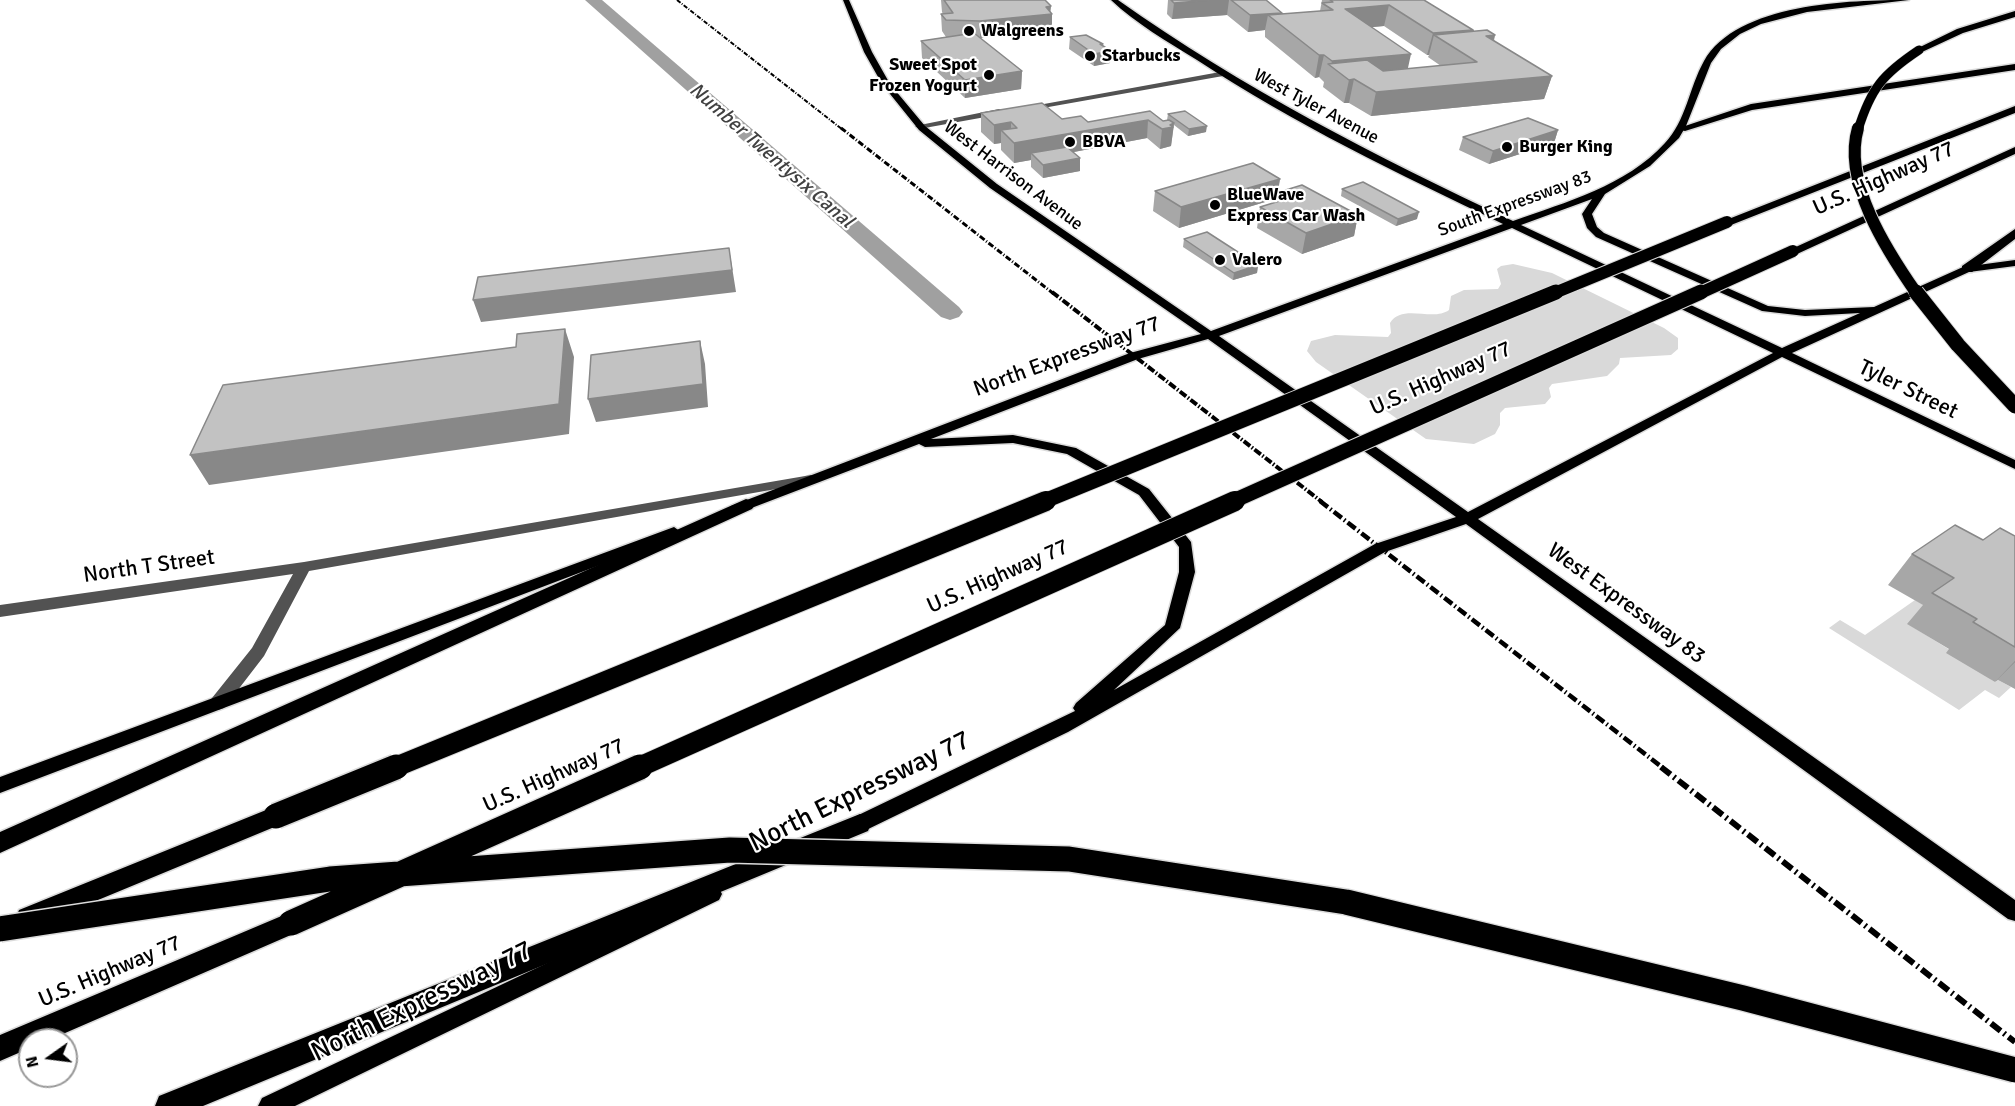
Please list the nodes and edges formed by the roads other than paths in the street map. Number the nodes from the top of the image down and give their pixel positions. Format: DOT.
graph roads {
  1 [pos="846,0"];
  2 [pos="1114,0"];
  3 [pos="1906,0"];
  4 [pos="2015,14"];
  5 [pos="2015,67"];
  6 [pos="1220,74"];
  7 [pos="2015,109"];
  8 [pos="919,126"];
  9 [pos="1681,129"];
  10 [pos="2015,150"];
  11 [pos="1601,192"];
  12 [pos="1512,225"];
  13 [pos="2015,234"];
  14 [pos="2015,264"];
  15 [pos="1967,270"];
  16 [pos="1879,309"];
  17 [pos="1210,335"];
  18 [pos="1782,352"];
  19 [pos="2015,406"];
  20 [pos="907,444"];
  21 [pos="2015,465"];
  22 [pos="814,478"];
  23 [pos="747,505"];
  24 [pos="1468,518"];
  25 [pos="304,567"];
  26 [pos="0,611"];
  27 [pos="218,703"];
  28 [pos="1062,727"];
  29 [pos="0,785"];
  30 [pos="860,824"];
  31 [pos="0,843"];
  32 [pos="2015,912"];
  33 [pos="0,929"];
  34 [pos="0,1048"];
  35 [pos="2015,1070"];
  36 [pos="169,1106"];
  37 [pos="270,1106"];
  1 -- 8 [label="main road, West Harrison Avenue"];
  2 -- 6 [label="main road, West Tyler Avenue"];
  3 -- 9 [label="main road, South Expressway 83"];
  4 -- 19 [label="highway, bridge"];
  5 -- 9 [label="highway"];
  6 -- 8 [label="street"];
  6 -- 12 [label="main road, West Tyler Avenue"];
  7 -- 33 [label="highway, U.S. Highway 77, bridge"];
  8 -- 17 [label="main road, West Harrison Avenue"];
  9 -- 11 [label="main road, South Expressway 83"];
  10 -- 34 [label="highway, U.S. Highway 77, bridge"];
  11 -- 12 [label="main road, South Expressway 83"];
  11 -- 16 [label="main road"];
  12 -- 17 [label="main road, South Expressway 83"];
  12 -- 18 [label="main road, West Tyler Avenue"];
  13 -- 15 [label="highway"];
  14 -- 15 [label="main road"];
  15 -- 16 [label="main road"];
  16 -- 18 [label="main road"];
  17 -- 20 [label="main road, North Expressway 77"];
  17 -- 24 [label="main road, West Expressway 83"];
  18 -- 21 [label="main road, Tyler Street"];
  18 -- 24 [label="main road"];
  20 -- 22 [label="main road, North Expressway 77"];
  20 -- 28 [label="main road"];
  22 -- 23 [label="main road, North Expressway 77"];
  22 -- 25 [label="street, North T Street"];
  23 -- 27 [label="main road, North Expressway 77"];
  23 -- 31 [label="highway"];
  24 -- 28 [label="main road, North Expressway 77"];
  24 -- 32 [label="main road, West Expressway 83"];
  25 -- 26 [label="street, North T Street"];
  25 -- 27 [label="street"];
  27 -- 29 [label="main road, North Expressway 77"];
  28 -- 30 [label="main road, North Expressway 77"];
  30 -- 36 [label="highway"];
  30 -- 37 [label="main road, North Expressway 77"];
  33 -- 35 [label="highway, bridge"];
}
